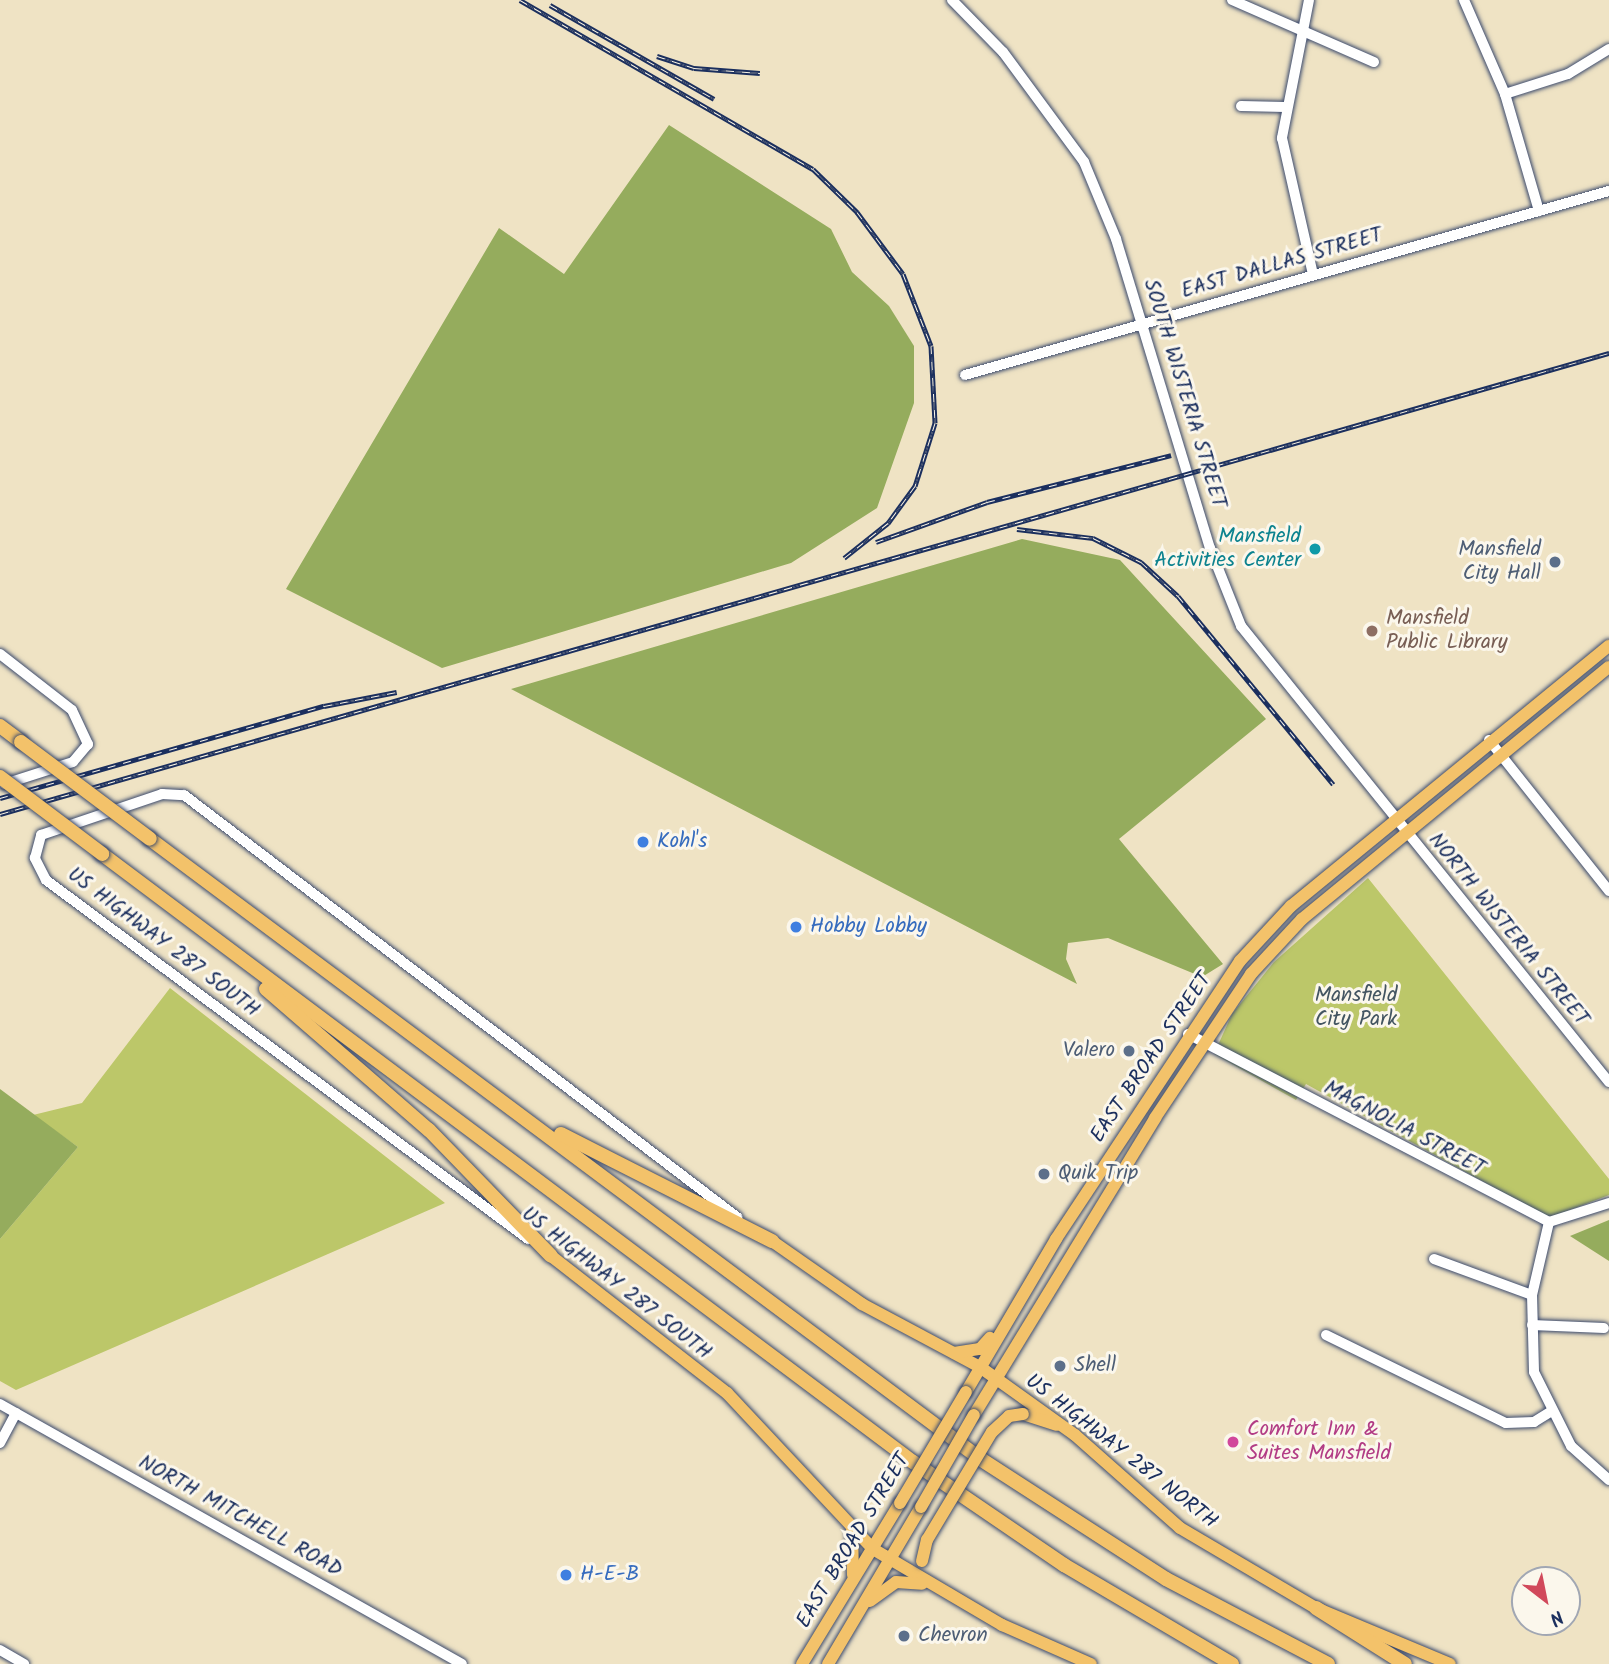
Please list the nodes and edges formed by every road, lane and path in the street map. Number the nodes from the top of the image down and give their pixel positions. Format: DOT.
graph roads {
  1 [pos="952,0"];
  2 [pos="1232,0"];
  3 [pos="1309,0"];
  4 [pos="1464,0"];
  5 [pos="1306,35"];
  6 [pos="1609,48"];
  7 [pos="1374,62"];
  8 [pos="1505,94"];
  9 [pos="1241,106"];
  10 [pos="1285,107"];
  11 [pos="1609,191"];
  12 [pos="1539,211"];
  13 [pos="1314,274"];
  14 [pos="1144,323"];
  15 [pos="965,375"];
  16 [pos="0,654"];
  17 [pos="1607,657"];
  18 [pos="0,726"];
  19 [pos="1489,740"];
  20 [pos="1500,754"];
  21 [pos="0,777"];
  22 [pos="0,785"];
  23 [pos="1394,820"];
  24 [pos="1405,834"];
  25 [pos="1609,891"];
  26 [pos="167,905"];
  27 [pos="1291,906"];
  28 [pos="1302,919"];
  29 [pos="1240,961"];
  30 [pos="1251,974"];
  31 [pos="1188,1034"];
  32 [pos="1203,1042"];
  33 [pos="1609,1083"];
  34 [pos="1140,1109"];
  35 [pos="527,1117"];
  36 [pos="1155,1118"];
  37 [pos="1609,1203"];
  38 [pos="1549,1223"];
  39 [pos="1056,1239"];
  40 [pos="772,1241"];
  41 [pos="1074,1250"];
  42 [pos="551,1256"];
  43 [pos="1434,1259"];
  44 [pos="1532,1295"];
  45 [pos="1005,1323"];
  46 [pos="1532,1325"];
  47 [pos="1604,1328"];
  48 [pos="1326,1335"];
  49 [pos="951,1353"];
  50 [pos="980,1367"];
  51 [pos="996,1378"];
  52 [pos="0,1404"];
  53 [pos="1550,1412"];
  54 [pos="16,1413"];
  55 [pos="1063,1427"];
  56 [pos="0,1443"];
  57 [pos="1609,1480"];
  58 [pos="852,1531"];
  59 [pos="873,1549"];
  60 [pos="890,1559"];
  61 [pos="851,1582"];
  62 [pos="928,1585"];
  63 [pos="864,1606"];
  64 [pos="1316,1608"];
  65 [pos="0,1650"];
  66 [pos="24,1664"];
  67 [pos="462,1664"];
  68 [pos="802,1664"];
  69 [pos="828,1664"];
  70 [pos="1091,1664"];
  71 [pos="1232,1664"];
  72 [pos="1328,1664"];
  73 [pos="1405,1664"];
  74 [pos="1450,1664"];
  1 -- 14 [label="street, SOUTH WISTERIA STREET"];
  2 -- 5 [label="street"];
  3 -- 5 [label="street"];
  4 -- 8 [label="street"];
  5 -- 7 [label="street"];
  5 -- 10 [label="street"];
  6 -- 8 [label="street"];
  8 -- 12 [label="street"];
  9 -- 10 [label="street"];
  10 -- 13 [label="street"];
  11 -- 12 [label="street, EAST DALLAS STREET"];
  12 -- 13 [label="street, EAST DALLAS STREET"];
  13 -- 14 [label="street, EAST DALLAS STREET"];
  14 -- 15 [label="street, EAST DALLAS STREET"];
  14 -- 23 [label="street, SOUTH WISTERIA STREET"];
  16 -- 22 [label="street"];
  17 -- 19 [label="main road, EAST BROAD STREET"];
  17 -- 20 [label="main road, EAST BROAD STREET"];
  18 -- 35 [label="highway, bridge"];
  19 -- 20 [label="street"];
  19 -- 23 [label="main road, EAST BROAD STREET"];
  20 -- 24 [label="main road, EAST BROAD STREET"];
  20 -- 25 [label="street"];
  21 -- 26 [label="highway, bridge"];
  23 -- 24 [label="street, SOUTH WISTERIA STREET"];
  23 -- 27 [label="main road, EAST BROAD STREET"];
  24 -- 28 [label="main road, EAST BROAD STREET"];
  24 -- 33 [label="street, NORTH WISTERIA STREET"];
  26 -- 42 [label="highway"];
  26 -- 71 [label="highway"];
  27 -- 28 [label="main road"];
  27 -- 29 [label="main road, EAST BROAD STREET"];
  28 -- 30 [label="main road, EAST BROAD STREET"];
  29 -- 30 [label="main road"];
  29 -- 31 [label="main road, EAST BROAD STREET"];
  30 -- 32 [label="main road, EAST BROAD STREET"];
  31 -- 32 [label="street, MAGNOLIA STREET"];
  31 -- 34 [label="main road, EAST BROAD STREET"];
  32 -- 36 [label="main road, EAST BROAD STREET"];
  32 -- 38 [label="street, MAGNOLIA STREET"];
  34 -- 36 [label="main road"];
  34 -- 39 [label="main road, EAST BROAD STREET"];
  35 -- 40 [label="highway"];
  35 -- 72 [label="highway"];
  36 -- 41 [label="main road, EAST BROAD STREET"];
  37 -- 38 [label="street"];
  38 -- 44 [label="street"];
  39 -- 41 [label="main road"];
  39 -- 45 [label="main road, EAST BROAD STREET"];
  40 -- 42 [label="street, US HIGHWAY 287 SOUTH"];
  40 -- 49 [label="main road, US HIGHWAY 287 SOUTH"];
  41 -- 51 [label="main road, EAST BROAD STREET"];
  42 -- 58 [label="main road, US HIGHWAY 287 SOUTH"];
  43 -- 44 [label="street"];
  44 -- 46 [label="street"];
  45 -- 49 [label="main road"];
  45 -- 50 [label="main road, EAST BROAD STREET"];
  46 -- 47 [label="street"];
  46 -- 53 [label="street"];
  48 -- 53 [label="street"];
  49 -- 50 [label="main road, US HIGHWAY 287 SOUTH"];
  50 -- 51 [label="main road, US HIGHWAY 287 SOUTH"];
  50 -- 59 [label="main road, EAST BROAD STREET, bridge"];
  51 -- 55 [label="main road, US HIGHWAY 287 NORTH"];
  51 -- 60 [label="main road, EAST BROAD STREET, bridge"];
  52 -- 54 [label="street, NORTH MITCHELL ROAD"];
  53 -- 57 [label="street"];
  54 -- 56 [label="street"];
  54 -- 67 [label="street, NORTH MITCHELL ROAD"];
  55 -- 62 [label="main road, bridge"];
  55 -- 64 [label="main road, US HIGHWAY 287 NORTH"];
  58 -- 59 [label="main road, US HIGHWAY 287 SOUTH"];
  58 -- 61 [label="main road"];
  59 -- 60 [label="main road, US HIGHWAY 287 SOUTH"];
  59 -- 61 [label="main road, EAST BROAD STREET"];
  60 -- 62 [label="main road"];
  60 -- 63 [label="main road, EAST BROAD STREET"];
  61 -- 68 [label="main road, EAST BROAD STREET"];
  62 -- 63 [label="main road"];
  62 -- 70 [label="main road"];
  63 -- 69 [label="main road, EAST BROAD STREET"];
  64 -- 73 [label="highway"];
  64 -- 74 [label="main road, US HIGHWAY 287 NORTH"];
  65 -- 66 [label="street"];
}
